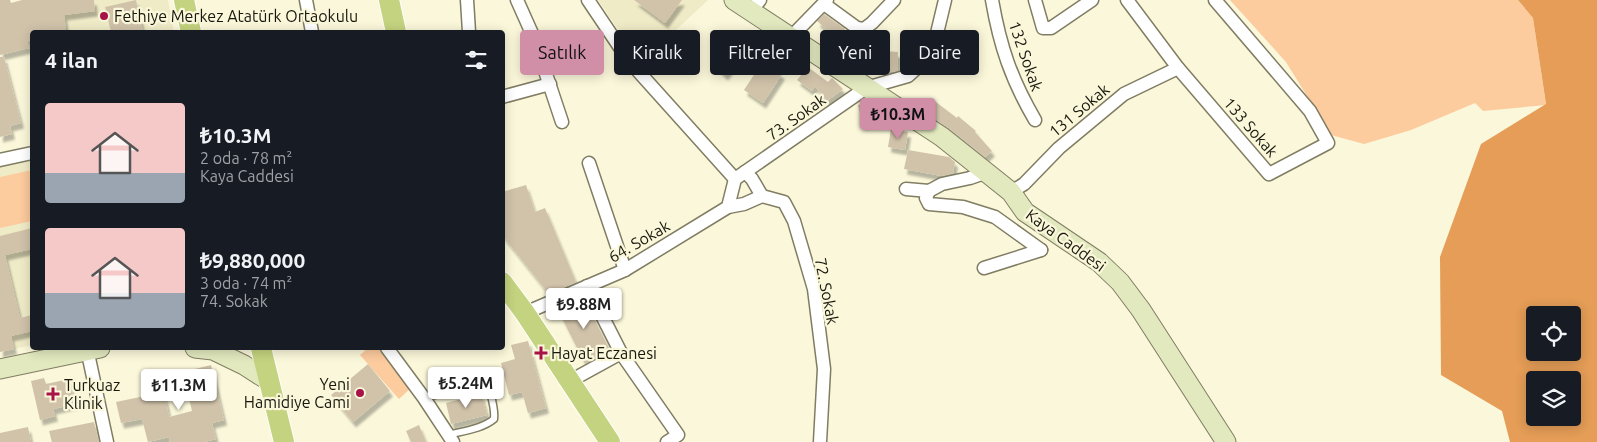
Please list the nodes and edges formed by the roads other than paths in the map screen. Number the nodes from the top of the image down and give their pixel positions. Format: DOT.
graph roads {
  1 [pos="184,0"];
  2 [pos="306,0"];
  3 [pos="389,0"];
  4 [pos="467,0"];
  5 [pos="517,0"];
  6 [pos="588,0"];
  7 [pos="734,0"];
  8 [pos="894,0"];
  9 [pos="944,0"];
  10 [pos="992,0"];
  11 [pos="1035,0"];
  12 [pos="1092,0"];
  13 [pos="1127,0"];
  14 [pos="1215,0"];
  15 [pos="825,2"];
  16 [pos="756,5"];
  17 [pos="191,30"];
  18 [pos="312,30"];
  19 [pos="396,30"];
  20 [pos="469,30"];
  21 [pos="782,30"];
  22 [pos="798,30"];
  23 [pos="810,51"];
  24 [pos="1178,68"];
  25 [pos="550,84"];
  26 [pos="866,88"];
  27 [pos="505,96"];
  28 [pos="1035,120"];
  29 [pos="562,122"];
  30 [pos="30,153"];
  31 [pos="0,160"];
  32 [pos="589,162"];
  33 [pos="987,172"];
  34 [pos="740,175"];
  35 [pos="906,189"];
  36 [pos="929,191"];
  37 [pos="1011,192"];
  38 [pos="762,196"];
  39 [pos="728,207"];
  40 [pos="984,268"];
  41 [pos="625,270"];
  42 [pos="505,286"];
  43 [pos="587,286"];
  44 [pos="525,313"];
  45 [pos="85,350"];
  46 [pos="94,350"];
  47 [pos="213,350"];
  48 [pos="261,350"];
  49 [pos="388,350"];
  50 [pos="621,353"];
  51 [pos="0,369"];
  52 [pos="269,381"];
  53 [pos="570,381"];
  54 [pos="424,398"];
  55 [pos="450,439"];
  56 [pos="107,442"];
  57 [pos="284,442"];
  58 [pos="610,442"];
  59 [pos="667,442"];
  60 [pos="820,442"];
  61 [pos="1226,442"];
  1 -- 17 [label="main road"];
  2 -- 18 [label="street"];
  3 -- 19 [label="main road"];
  4 -- 20 [label="street"];
  5 -- 25 [label="street"];
  6 -- 34 [label="street"];
  7 -- 16 [label="street, Kaya Caddesi"];
  8 -- 15 [label="street"];
  9 -- 26 [label="street, 73. Sokak"];
  10 -- 28 [label="street, 132 Sokak"];
  11 -- 12 [label="street"];
  13 -- 24 [label="street, 133 Sokak"];
  14 -- 24 [label="street, 133 Sokak"];
  15 -- 22 [label="street"];
  16 -- 21 [label="street, Kaya Caddesi"];
  23 -- 26 [label="street, Kaya Caddesi"];
  24 -- 37 [label="street, 131 Sokak"];
  25 -- 27 [label="street"];
  25 -- 29 [label="street"];
  26 -- 33 [label="street, Kaya Caddesi"];
  26 -- 34 [label="street, 73. Sokak"];
  30 -- 31 [label="street"];
  32 -- 41 [label="street"];
  33 -- 36 [label="street"];
  33 -- 37 [label="street, Kaya Caddesi"];
  34 -- 38 [label="street"];
  34 -- 39 [label="street"];
  35 -- 36 [label="street"];
  36 -- 40 [label="street"];
  37 -- 61 [label="street, Kaya Caddesi"];
  38 -- 39 [label="street, 64. Sokak"];
  38 -- 60 [label="street, 72. Sokak"];
  39 -- 41 [label="street, 64. Sokak"];
  41 -- 43 [label="street, 64. Sokak"];
  42 -- 44 [label="main road"];
  43 -- 44 [label="street, 64. Sokak"];
  43 -- 50 [label="street"];
  44 -- 53 [label="main road"];
  45 -- 51 [label="street"];
  46 -- 56 [label="street"];
  47 -- 52 [label="street"];
  48 -- 52 [label="main road"];
  49 -- 54 [label="street"];
  50 -- 53 [label="street"];
  50 -- 59 [label="street"];
  52 -- 57 [label="main road"];
  53 -- 58 [label="main road"];
  54 -- 55 [label="street"];
  54 -- 55 [label="lane"];
}
